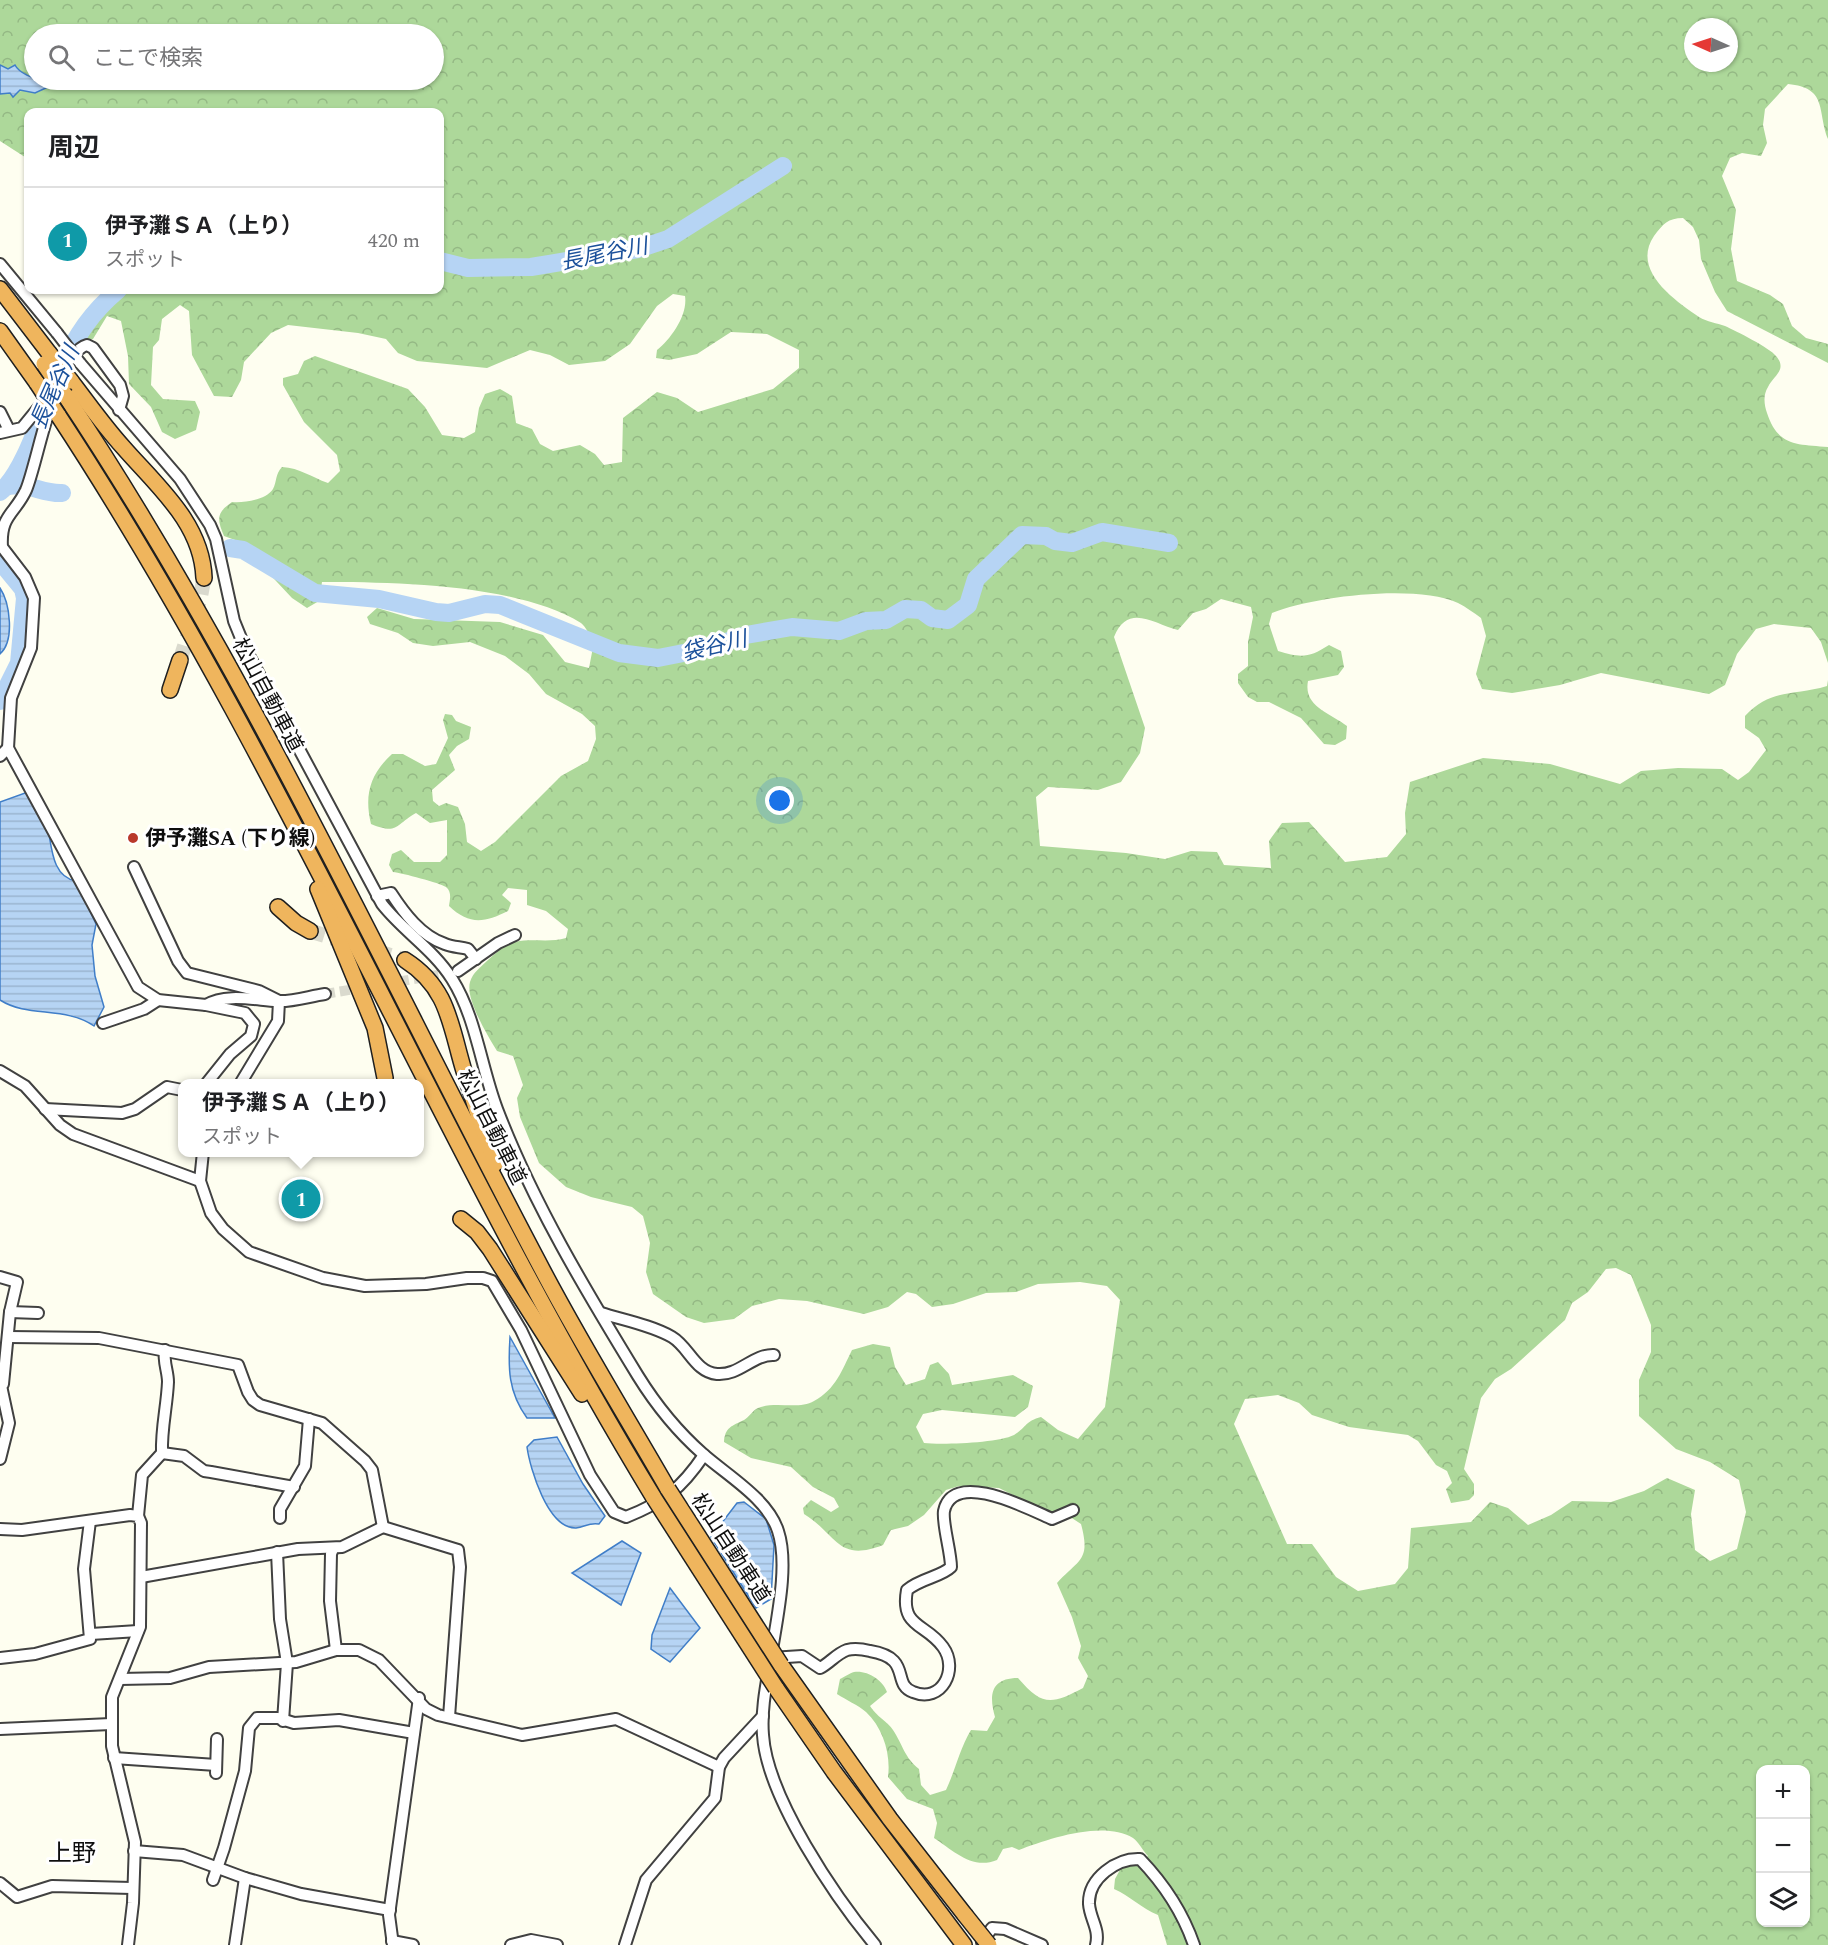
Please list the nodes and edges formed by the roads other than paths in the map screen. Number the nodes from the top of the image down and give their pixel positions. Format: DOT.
graph roads {
  1 [pos="0,264"];
  2 [pos="0,290"];
  3 [pos="24,293"];
  4 [pos="25,294"];
  5 [pos="0,302"];
  6 [pos="0,331"];
  7 [pos="47,358"];
  8 [pos="68,388"];
  9 [pos="49,410"];
  10 [pos="119,410"];
  11 [pos="0,412"];
  12 [pos="4,431"];
  13 [pos="204,578"];
  14 [pos="180,660"];
  15 [pos="170,690"];
  16 [pos="224,692"];
  17 [pos="4,752"];
  18 [pos="134,867"];
  19 [pos="377,896"];
  20 [pos="278,907"];
  21 [pos="310,931"];
  22 [pos="515,934"];
  23 [pos="476,959"];
  24 [pos="405,960"];
  25 [pos="458,971"];
  26 [pos="325,994"];
  27 [pos="158,1000"];
  28 [pos="279,1001"];
  29 [pos="206,1005"];
  30 [pos="103,1023"];
  31 [pos="0,1071"];
  32 [pos="385,1078"];
  33 [pos="209,1079"];
  34 [pos="242,1079"];
  35 [pos="178,1089"];
  36 [pos="45,1109"];
  37 [pos="202,1157"];
  38 [pos="200,1181"];
  39 [pos="461,1219"];
  40 [pos="0,1277"];
  41 [pos="10,1312"];
  42 [pos="38,1313"];
  43 [pos="601,1313"];
  44 [pos="9,1337"];
  45 [pos="165,1350"];
  46 [pos="774,1355"];
  47 [pos="591,1357"];
  48 [pos="1,1382"];
  49 [pos="309,1419"];
  50 [pos="162,1453"];
  51 [pos="704,1455"];
  52 [pos="0,1459"];
  53 [pos="294,1486"];
  54 [pos="654,1498"];
  55 [pos="1073,1510"];
  56 [pos="138,1516"];
  57 [pos="280,1518"];
  58 [pos="90,1521"];
  59 [pos="383,1527"];
  60 [pos="0,1529"];
  61 [pos="333,1549"];
  62 [pos="278,1552"];
  63 [pos="141,1577"];
  64 [pos="138,1631"];
  65 [pos="91,1634"];
  66 [pos="336,1650"];
  67 [pos="0,1658"];
  68 [pos="776,1662"];
  69 [pos="287,1663"];
  70 [pos="120,1678"];
  71 [pos="419,1698"];
  72 [pos="763,1716"];
  73 [pos="449,1718"];
  74 [pos="283,1721"];
  75 [pos="111,1724"];
  76 [pos="0,1729"];
  77 [pos="414,1733"];
  78 [pos="217,1739"];
  79 [pos="114,1758"];
  80 [pos="719,1767"];
  81 [pos="134,1851"];
  82 [pos="219,1868"];
  83 [pos="245,1878"];
  84 [pos="213,1880"];
  85 [pos="0,1883"];
  86 [pos="132,1887"];
  87 [pos="390,1910"];
  88 [pos="959,1940"];
  89 [pos="392,1943"];
  90 [pos="128,1945"];
  91 [pos="235,1945"];
  92 [pos="413,1945"];
  93 [pos="511,1945"];
  94 [pos="557,1945"];
  95 [pos="625,1945"];
  96 [pos="875,1945"];
  97 [pos="980,1945"];
  98 [pos="989,1945"];
  99 [pos="1042,1945"];
  100 [pos="1096,1945"];
  101 [pos="1194,1945"];
  1 -- 3 [label="street, bridge"];
  2 -- 7 [label="highway"];
  4 -- 10 [label="street, bridge"];
  5 -- 7 [label="highway"];
  6 -- 9 [label="highway, 松山自動車道, bridge"];
  7 -- 8 [label="highway, bridge"];
  8 -- 13 [label="highway"];
  8 -- 47 [label="highway, 松山自動車道"];
  9 -- 10 [label="street"];
  9 -- 12 [label="street"];
  9 -- 16 [label="highway, 松山自動車道"];
  9 -- 17 [label="street"];
  10 -- 19 [label="street"];
  11 -- 12 [label="street"];
  14 -- 15 [label="highway"];
  16 -- 32 [label="highway"];
  16 -- 54 [label="highway, 松山自動車道"];
  17 -- 27 [label="street"];
  18 -- 28 [label="street"];
  19 -- 23 [label="street"];
  19 -- 43 [label="street"];
  20 -- 21 [label="highway"];
  22 -- 23 [label="street"];
  23 -- 25 [label="street"];
  24 -- 47 [label="highway"];
  26 -- 28 [label="street"];
  27 -- 29 [label="street"];
  27 -- 30 [label="street"];
  28 -- 29 [label="street"];
  28 -- 34 [label="street"];
  29 -- 33 [label="street"];
  31 -- 36 [label="street"];
  35 -- 36 [label="street"];
  36 -- 38 [label="street"];
  37 -- 38 [label="street"];
  38 -- 51 [label="street"];
  39 -- 54 [label="highway"];
  40 -- 41 [label="street"];
  41 -- 42 [label="street"];
  41 -- 44 [label="street"];
  43 -- 46 [label="street"];
  43 -- 51 [label="street"];
  44 -- 45 [label="street"];
  44 -- 48 [label="street"];
  45 -- 49 [label="street"];
  45 -- 50 [label="street"];
  47 -- 68 [label="highway, 松山自動車道, bridge"];
  48 -- 52 [label="street"];
  49 -- 53 [label="street"];
  49 -- 59 [label="street"];
  50 -- 53 [label="street"];
  50 -- 56 [label="street"];
  51 -- 68 [label="street"];
  53 -- 57 [label="street"];
  54 -- 88 [label="highway, 松山自動車道, bridge"];
  55 -- 68 [label="street"];
  56 -- 58 [label="street"];
  56 -- 63 [label="street"];
  58 -- 60 [label="street"];
  58 -- 65 [label="street"];
  59 -- 61 [label="street"];
  59 -- 73 [label="street"];
  61 -- 62 [label="street"];
  61 -- 66 [label="street"];
  62 -- 63 [label="street"];
  62 -- 69 [label="street"];
  63 -- 64 [label="street"];
  64 -- 65 [label="street"];
  64 -- 70 [label="street"];
  65 -- 67 [label="street"];
  66 -- 69 [label="street"];
  66 -- 71 [label="street"];
  68 -- 72 [label="street"];
  68 -- 98 [label="highway, 松山自動車道, bridge"];
  69 -- 70 [label="street"];
  69 -- 74 [label="street"];
  70 -- 75 [label="street"];
  71 -- 73 [label="street"];
  71 -- 77 [label="street"];
  72 -- 80 [label="street"];
  72 -- 96 [label="street"];
  73 -- 80 [label="street"];
  74 -- 77 [label="street"];
  74 -- 82 [label="street"];
  75 -- 76 [label="street"];
  75 -- 79 [label="street"];
  77 -- 87 [label="street"];
  78 -- 79 [label="street"];
  79 -- 81 [label="street"];
  80 -- 95 [label="street"];
  81 -- 82 [label="street"];
  81 -- 86 [label="street"];
  82 -- 83 [label="street"];
  82 -- 84 [label="street"];
  83 -- 87 [label="street"];
  83 -- 91 [label="street"];
  85 -- 86 [label="street"];
  86 -- 90 [label="street"];
  87 -- 89 [label="street"];
  89 -- 92 [label="street"];
  93 -- 94 [label="street"];
  97 -- 99 [label="street"];
  100 -- 101 [label="street"];
}
